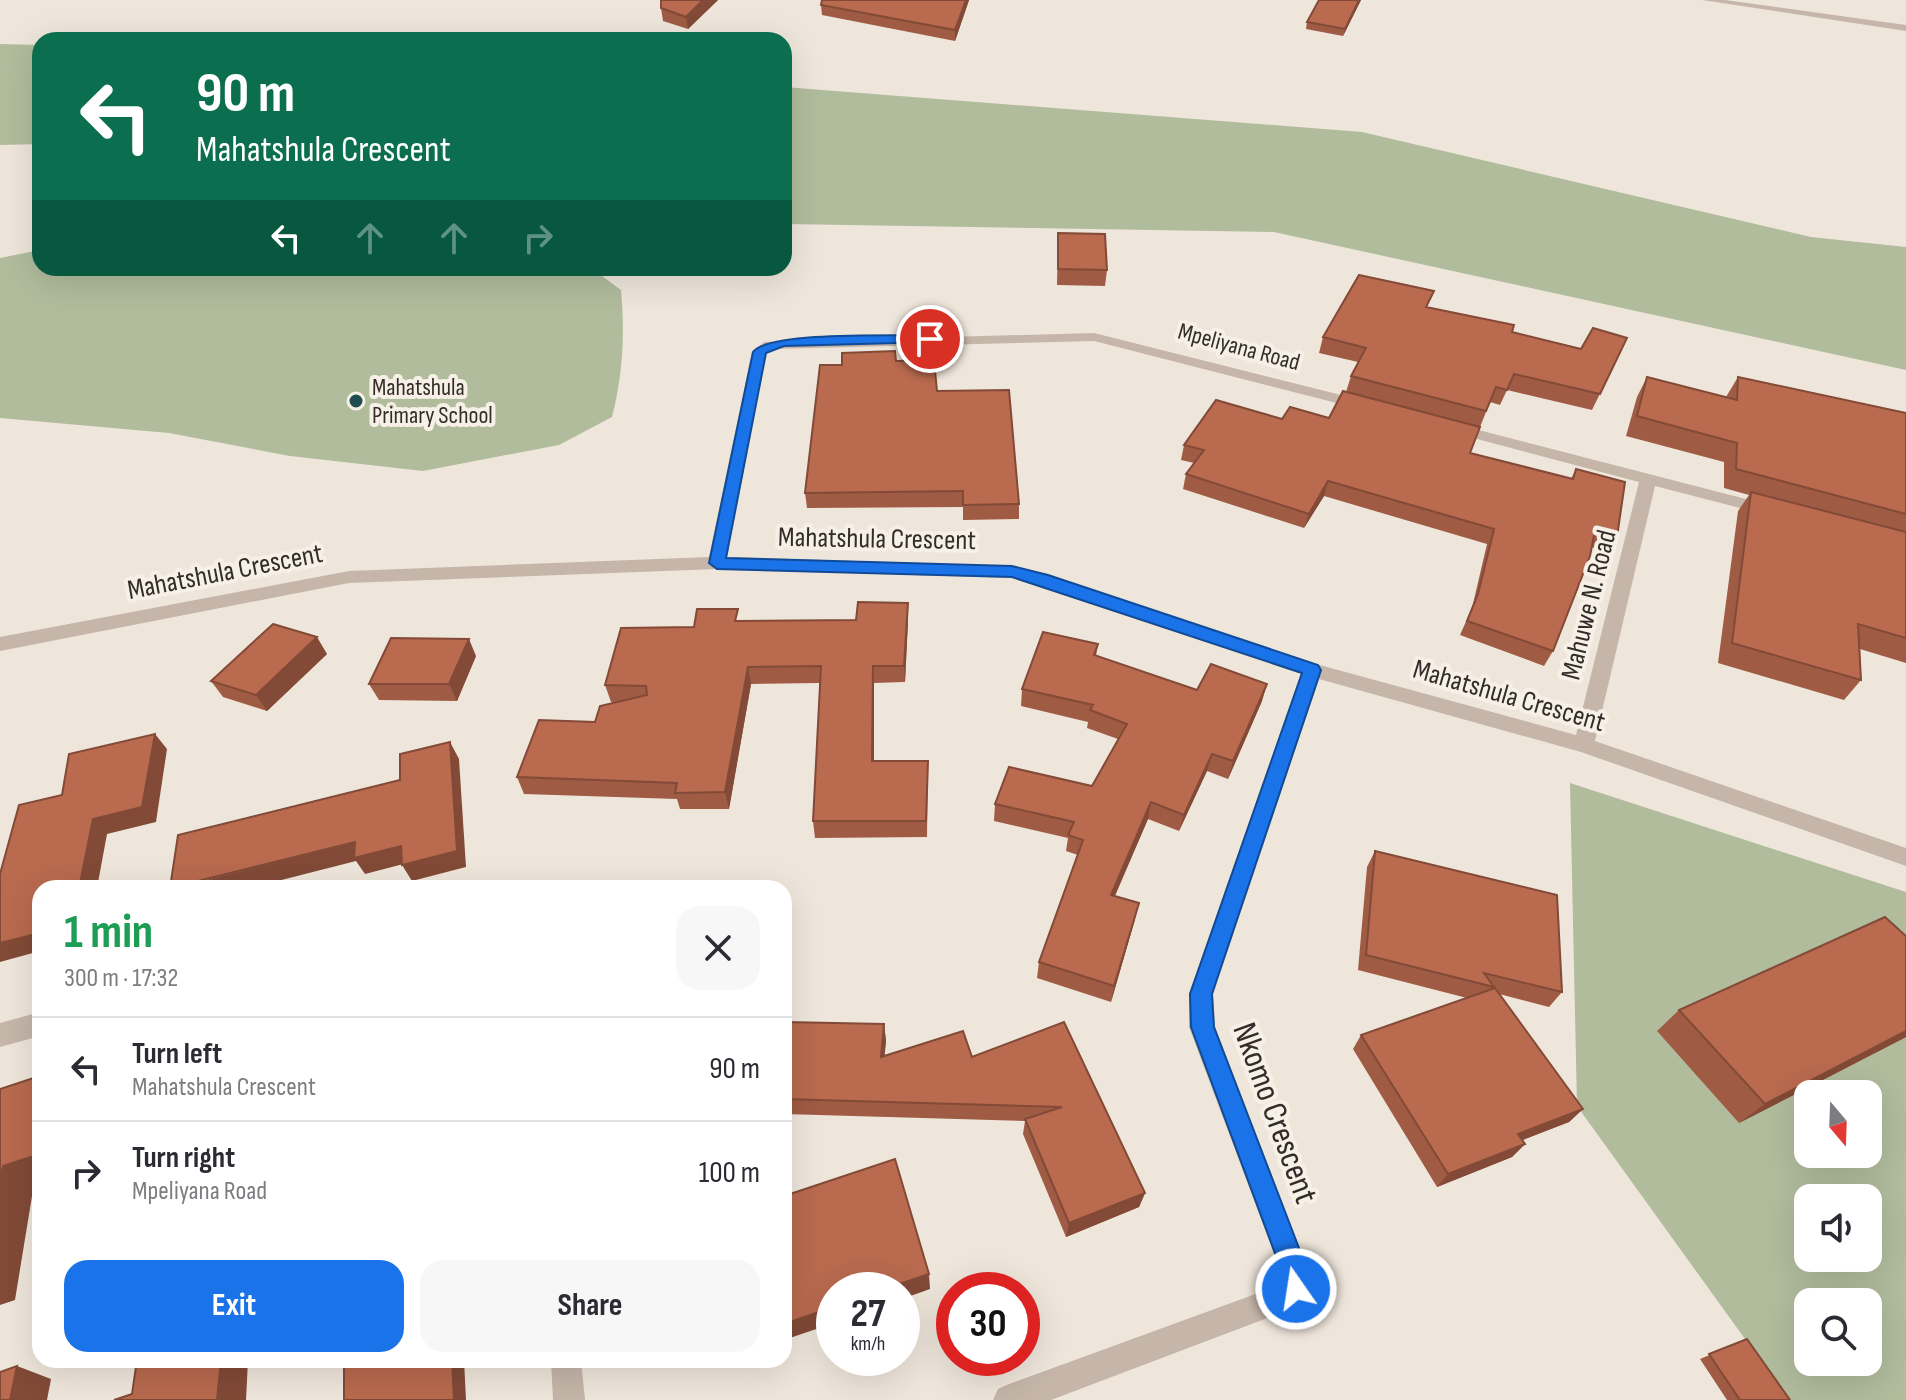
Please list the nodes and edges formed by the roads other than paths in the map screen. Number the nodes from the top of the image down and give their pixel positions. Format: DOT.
graph roads {
  1 [pos="1706,0"];
  2 [pos="1906,28"];
  3 [pos="1376,408"];
  4 [pos="1437,423"];
  5 [pos="1648,479"];
  6 [pos="1785,515"];
  7 [pos="717,563"];
  8 [pos="0,644"];
  9 [pos="1312,670"];
  10 [pos="1584,745"];
  11 [pos="1906,857"];
  12 [pos="32,1026"];
  13 [pos="0,1035"];
  14 [pos="567,1368"];
  15 [pos="569,1400"];
  16 [pos="1009,1400"];
  1 -- 2 [label="street"];
  3 -- 7 [label="street, Mpeliyana Road"];
  4 -- 5 [label="street"];
  5 -- 6 [label="street"];
  5 -- 10 [label="street, Mahuwe N. Road"];
  7 -- 8 [label="street, Mahatshula Crescent"];
  7 -- 9 [label="street, Mahatshula Crescent"];
  9 -- 10 [label="street, Mahatshula Crescent"];
  9 -- 16 [label="street, Nkomo Crescent"];
  10 -- 11 [label="street, Mahatshula Crescent"];
  12 -- 13 [label="street"];
  14 -- 15 [label="street"];
}
